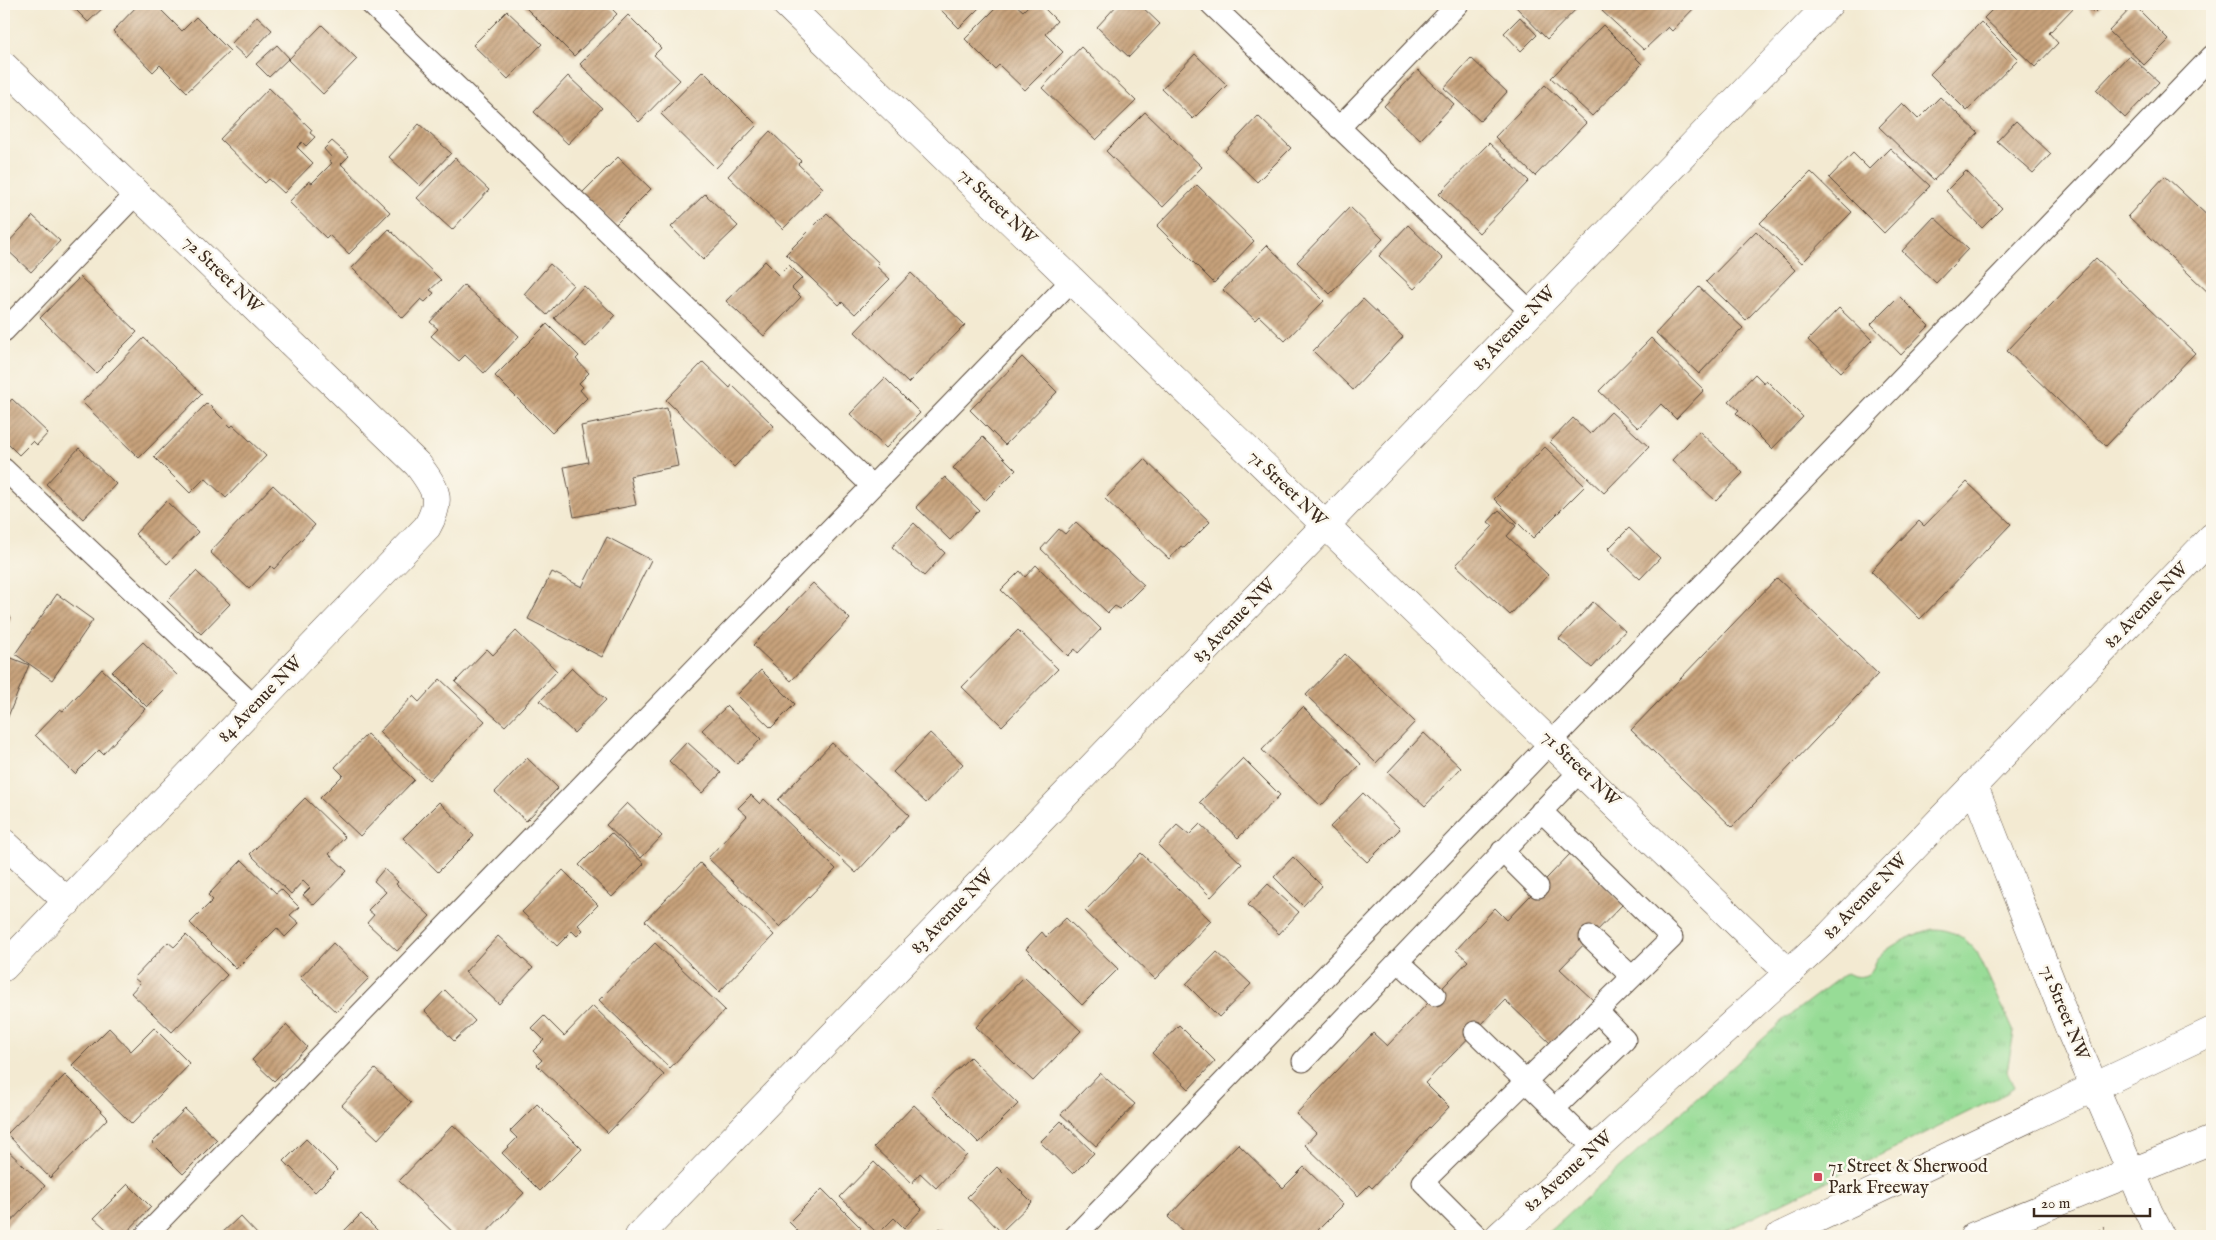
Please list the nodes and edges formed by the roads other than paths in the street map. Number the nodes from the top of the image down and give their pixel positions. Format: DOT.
graph roads {
  1 [pos="371,4"];
  2 [pos="786,4"];
  3 [pos="1211,4"];
  4 [pos="1458,4"];
  5 [pos="1829,4"];
  6 [pos="2212,56"];
  7 [pos="4,66"];
  8 [pos="1339,128"];
  9 [pos="137,193"];
  10 [pos="1072,280"];
  11 [pos="1531,312"];
  12 [pos="4,331"];
  13 [pos="4,469"];
  14 [pos="871,485"];
  15 [pos="435,490"];
  16 [pos="1326,526"];
  17 [pos="2212,537"];
  18 [pos="255,707"];
  19 [pos="1552,742"];
  20 [pos="1581,770"];
  21 [pos="1974,786"];
  22 [pos="1541,811"];
  23 [pos="4,843"];
  24 [pos="1502,851"];
  25 [pos="1538,887"];
  26 [pos="68,902"];
  27 [pos="1590,937"];
  28 [pos="1398,961"];
  29 [pos="4,967"];
  30 [pos="1789,973"];
  31 [pos="1632,977"];
  32 [pos="1435,995"];
  33 [pos="1597,1011"];
  34 [pos="2212,1031"];
  35 [pos="1474,1032"];
  36 [pos="1303,1061"];
  37 [pos="1526,1082"];
  38 [pos="2094,1087"];
  39 [pos="1554,1109"];
  40 [pos="2212,1140"];
  41 [pos="1594,1148"];
  42 [pos="2132,1172"];
  43 [pos="145,1236"];
  44 [pos="638,1236"];
  45 [pos="1075,1236"];
  46 [pos="1477,1236"];
  47 [pos="1499,1236"];
  48 [pos="1780,1236"];
  49 [pos="1974,1236"];
  50 [pos="2161,1236"];
  1 -- 14 [label="lane"];
  2 -- 10 [label="main road, 71 Street NW"];
  3 -- 8 [label="lane"];
  4 -- 8 [label="lane"];
  5 -- 11 [label="main road, 83 Avenue NW"];
  6 -- 19 [label="lane"];
  7 -- 9 [label="main road, 72 Street NW"];
  8 -- 11 [label="lane"];
  9 -- 12 [label="lane"];
  9 -- 15 [label="main road, 72 Street NW"];
  10 -- 14 [label="lane"];
  10 -- 16 [label="main road, 71 Street NW"];
  11 -- 16 [label="main road, 83 Avenue NW"];
  13 -- 18 [label="lane"];
  14 -- 43 [label="lane"];
  15 -- 18 [label="main road, 84 Avenue NW"];
  16 -- 19 [label="main road, 71 Street NW"];
  16 -- 44 [label="main road, 83 Avenue NW"];
  17 -- 21 [label="main road, 82 Avenue NW"];
  18 -- 26 [label="main road, 84 Avenue NW"];
  19 -- 20 [label="main road, 71 Street NW"];
  19 -- 45 [label="lane"];
  20 -- 22 [label="lane"];
  20 -- 30 [label="main road, 71 Street NW"];
  21 -- 30 [label="main road, 82 Avenue NW"];
  21 -- 38 [label="main road, 71 Street NW"];
  22 -- 24 [label="lane"];
  22 -- 31 [label="lane"];
  23 -- 26 [label="main road"];
  24 -- 25 [label="lane"];
  24 -- 28 [label="lane"];
  26 -- 29 [label="main road, 84 Avenue NW"];
  27 -- 31 [label="lane"];
  28 -- 32 [label="lane"];
  28 -- 36 [label="lane"];
  30 -- 41 [label="main road, 82 Avenue NW"];
  31 -- 33 [label="lane"];
  33 -- 37 [label="lane"];
  33 -- 39 [label="lane"];
  34 -- 38 [label="main road"];
  35 -- 37 [label="lane"];
  37 -- 39 [label="lane"];
  37 -- 46 [label="lane"];
  38 -- 42 [label="main road, 71 Street NW"];
  38 -- 48 [label="main road"];
  39 -- 41 [label="lane"];
  40 -- 42 [label="main road"];
  41 -- 47 [label="main road, 82 Avenue NW"];
  42 -- 49 [label="main road"];
  42 -- 50 [label="main road, 71 Street NW"];
}
